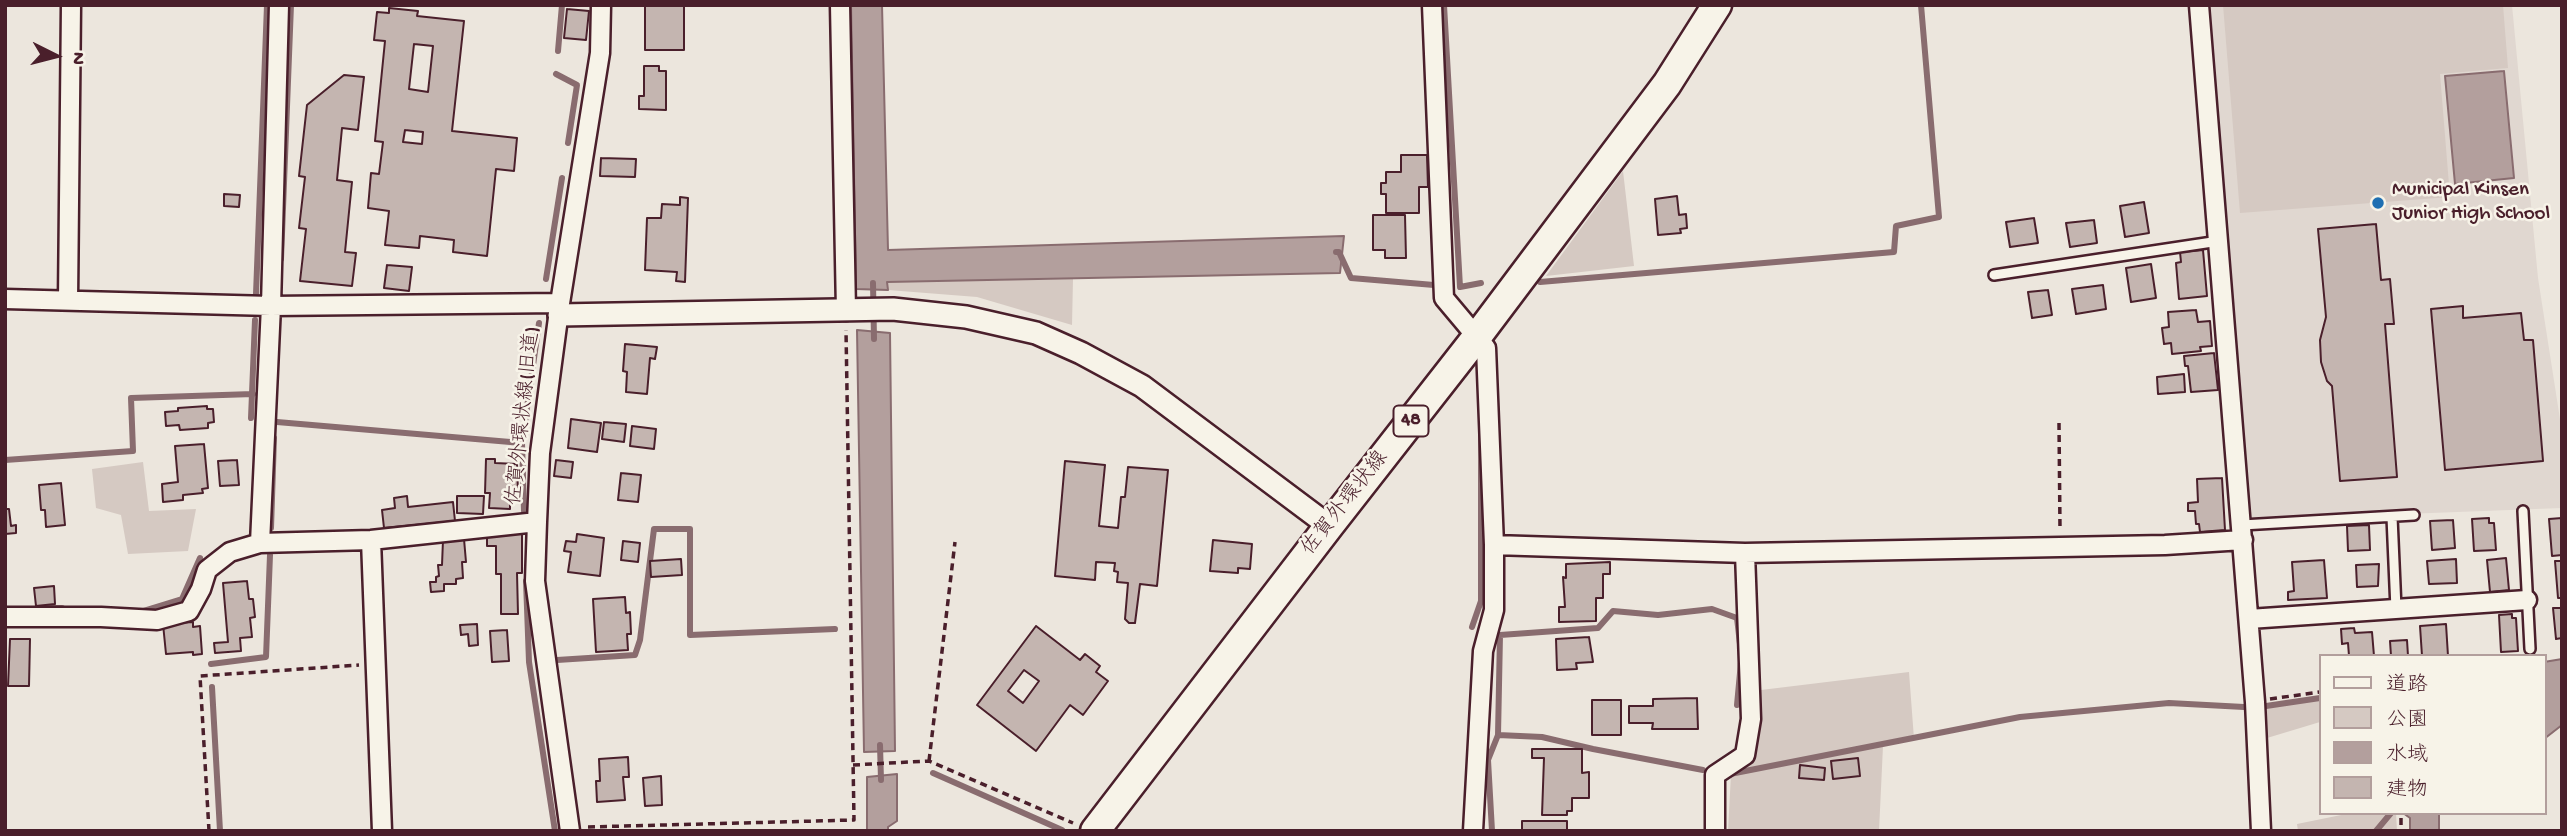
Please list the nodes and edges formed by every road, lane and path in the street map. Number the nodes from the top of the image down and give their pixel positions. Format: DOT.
graph roads {
  1 [pos="71,5"];
  2 [pos="279,5"];
  3 [pos="840,5"];
  4 [pos="1432,5"];
  5 [pos="1717,5"];
  6 [pos="2199,5"];
  7 [pos="601,6"];
  8 [pos="2219,241"];
  9 [pos="1994,275"];
  10 [pos="5,299"];
  11 [pos="68,300"];
  12 [pos="271,306"];
  13 [pos="559,309"];
  14 [pos="846,311"];
  15 [pos="1476,338"];
  16 [pos="2059,423"];
  17 [pos="2524,511"];
  18 [pos="2414,515"];
  19 [pos="2392,517"];
  20 [pos="537,522"];
  21 [pos="1329,526"];
  22 [pos="2242,533"];
  23 [pos="370,540"];
  24 [pos="955,542"];
  25 [pos="260,543"];
  26 [pos="1494,545"];
  27 [pos="2060,547"];
  28 [pos="1745,553"];
  29 [pos="2527,600"];
  30 [pos="2396,608"];
  31 [pos="5,617"];
  32 [pos="2249,619"];
  33 [pos="2530,649"];
  34 [pos="376,664"];
  35 [pos="2318,692"];
  36 [pos="2255,702"];
  37 [pos="929,761"];
  38 [pos="853,765"];
  39 [pos="2401,818"];
  40 [pos="1086,828"];
  41 [pos="570,829"];
  42 [pos="209,831"];
  43 [pos="382,831"];
  44 [pos="1473,831"];
  45 [pos="1715,831"];
  46 [pos="2261,831"];
  47 [pos="2401,831"];
  1 -- 11 [label="street"];
  2 -- 12 [label="street"];
  3 -- 14 [label="street"];
  4 -- 15 [label="street"];
  5 -- 15 [label="main road, 佐賀外環状線 / 48"];
  6 -- 8 [label="street"];
  7 -- 13 [label="street, 佐賀外環状線(旧道)"];
  8 -- 9 [label="lane"];
  8 -- 22 [label="street"];
  10 -- 11 [label="street"];
  11 -- 12 [label="street"];
  12 -- 13 [label="street"];
  12 -- 25 [label="street"];
  13 -- 14 [label="street"];
  13 -- 20 [label="street, 佐賀外環状線(旧道)"];
  14 -- 21 [label="street"];
  14 -- 38 [label="path"];
  15 -- 21 [label="main road, 佐賀外環状線 / 48"];
  15 -- 26 [label="street"];
  16 -- 27 [label="path"];
  17 -- 29 [label="lane"];
  18 -- 19 [label="lane"];
  19 -- 22 [label="lane"];
  19 -- 30 [label="lane"];
  20 -- 23 [label="street"];
  20 -- 41 [label="street, 佐賀外環状線(旧道)"];
  21 -- 40 [label="main road, 佐賀外環状線 / 48"];
  22 -- 27 [label="street"];
  22 -- 32 [label="street"];
  23 -- 25 [label="street"];
  23 -- 34 [label="street"];
  24 -- 37 [label="path"];
  25 -- 31 [label="street"];
  26 -- 28 [label="street"];
  26 -- 44 [label="street"];
  27 -- 28 [label="street"];
  28 -- 45 [label="street"];
  29 -- 30 [label="street"];
  29 -- 33 [label="lane"];
  30 -- 32 [label="street"];
  32 -- 36 [label="street"];
  34 -- 42 [label="path"];
  34 -- 43 [label="street"];
  35 -- 36 [label="path"];
  36 -- 46 [label="street"];
  37 -- 38 [label="path"];
  37 -- 40 [label="path"];
  38 -- 41 [label="path"];
  39 -- 47 [label="path"];
}
